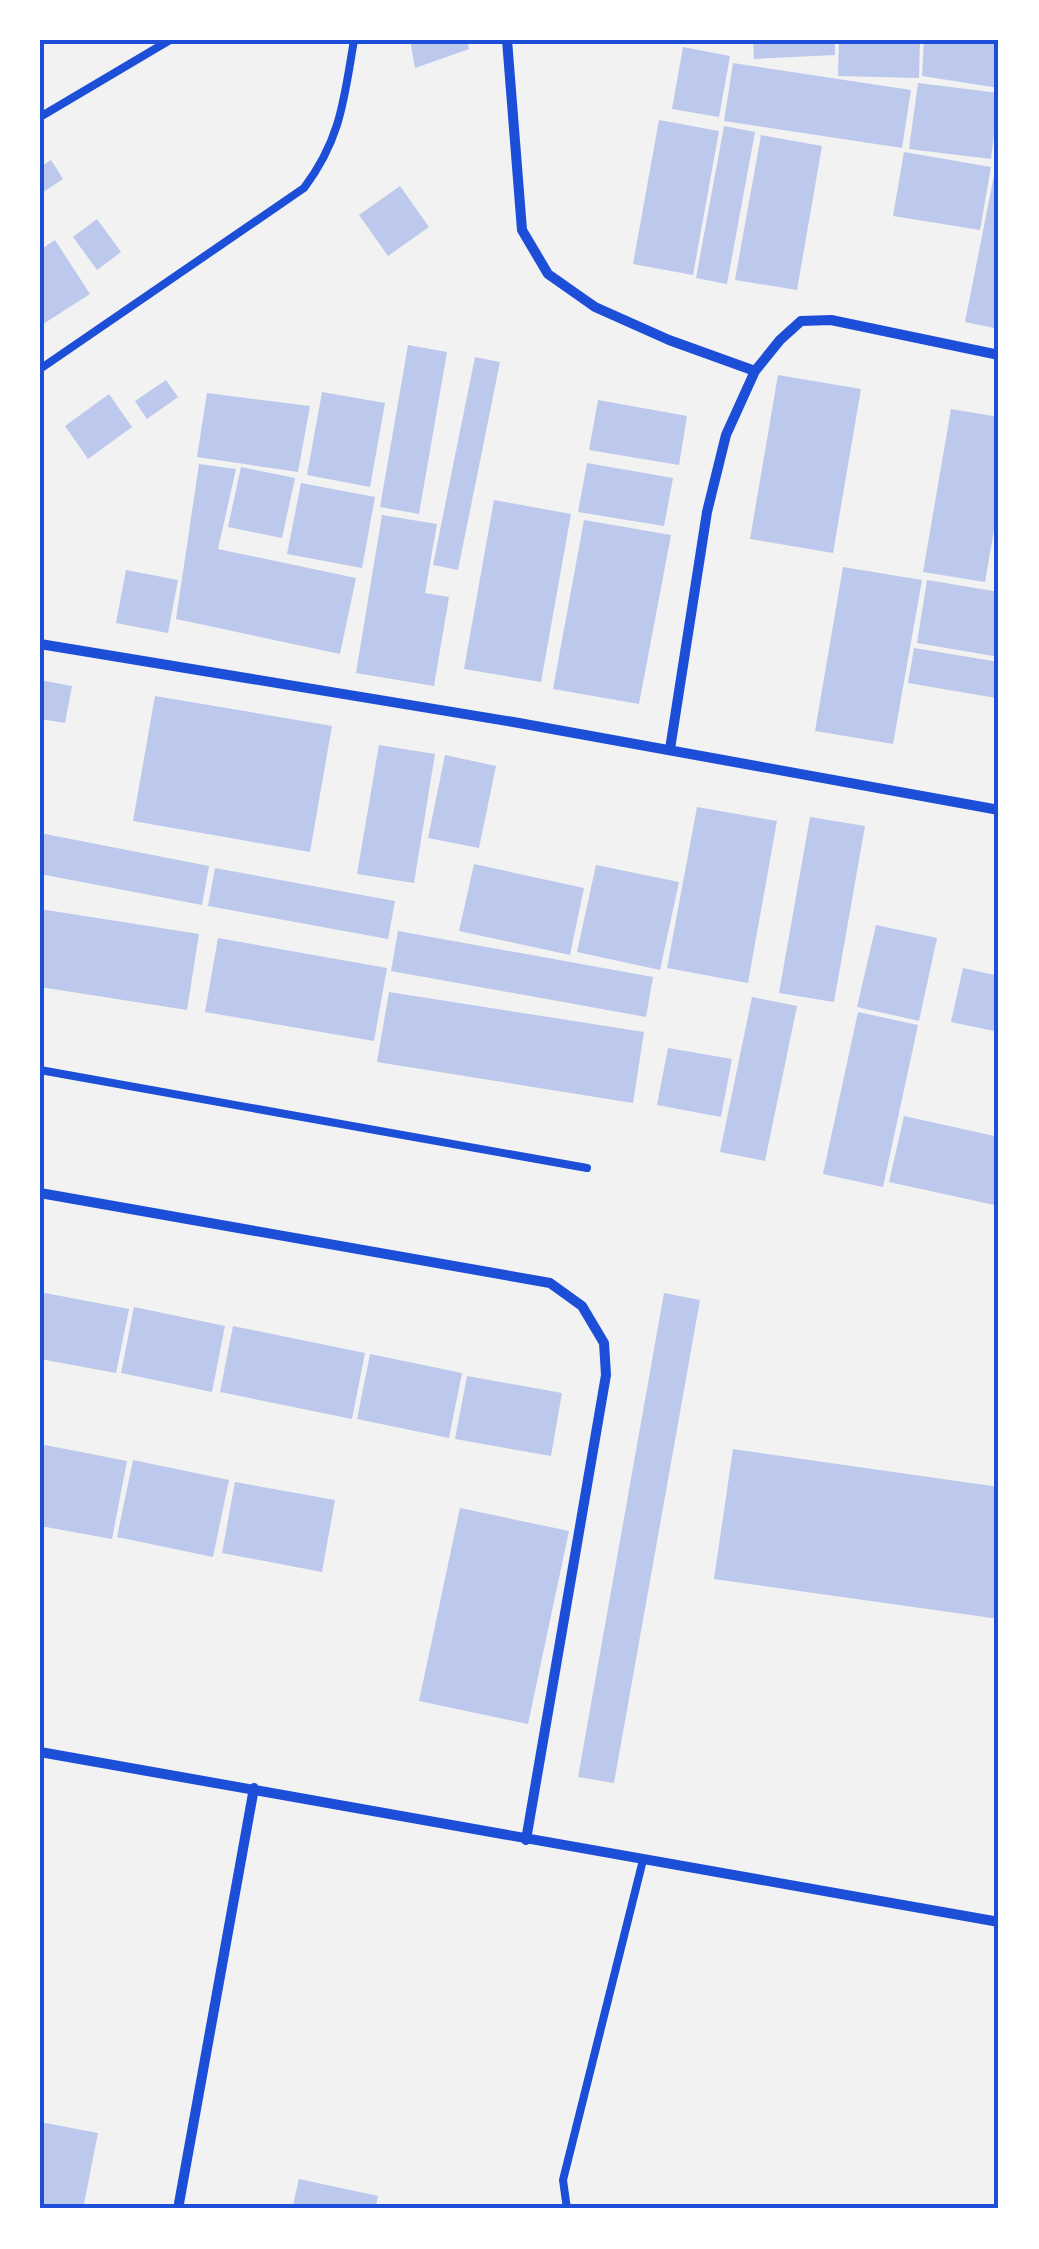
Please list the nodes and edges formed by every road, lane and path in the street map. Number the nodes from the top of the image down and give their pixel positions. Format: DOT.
graph roads {
  1 [pos="170,40"];
  2 [pos="354,40"];
  3 [pos="507,40"];
  4 [pos="40,116"];
  5 [pos="999,355"];
  6 [pos="40,370"];
  7 [pos="754,370"];
  8 [pos="40,644"];
  9 [pos="670,749"];
  10 [pos="999,810"];
  11 [pos="40,1070"];
  12 [pos="587,1168"];
  13 [pos="40,1192"];
  14 [pos="40,1752"];
  15 [pos="254,1788"];
  16 [pos="526,1840"];
  17 [pos="643,1860"];
  18 [pos="999,1922"];
  19 [pos="178,2209"];
  20 [pos="567,2209"];
  1 -- 4 [label="lane"];
  2 -- 6 [label="lane"];
  3 -- 7 [label="street"];
  5 -- 7 [label="street"];
  7 -- 9 [label="street"];
  8 -- 9 [label="street"];
  9 -- 10 [label="street"];
  11 -- 12 [label="lane"];
  13 -- 16 [label="street"];
  14 -- 15 [label="street"];
  15 -- 16 [label="street"];
  15 -- 19 [label="street"];
  16 -- 17 [label="street"];
  17 -- 18 [label="street"];
  17 -- 20 [label="lane"];
}
